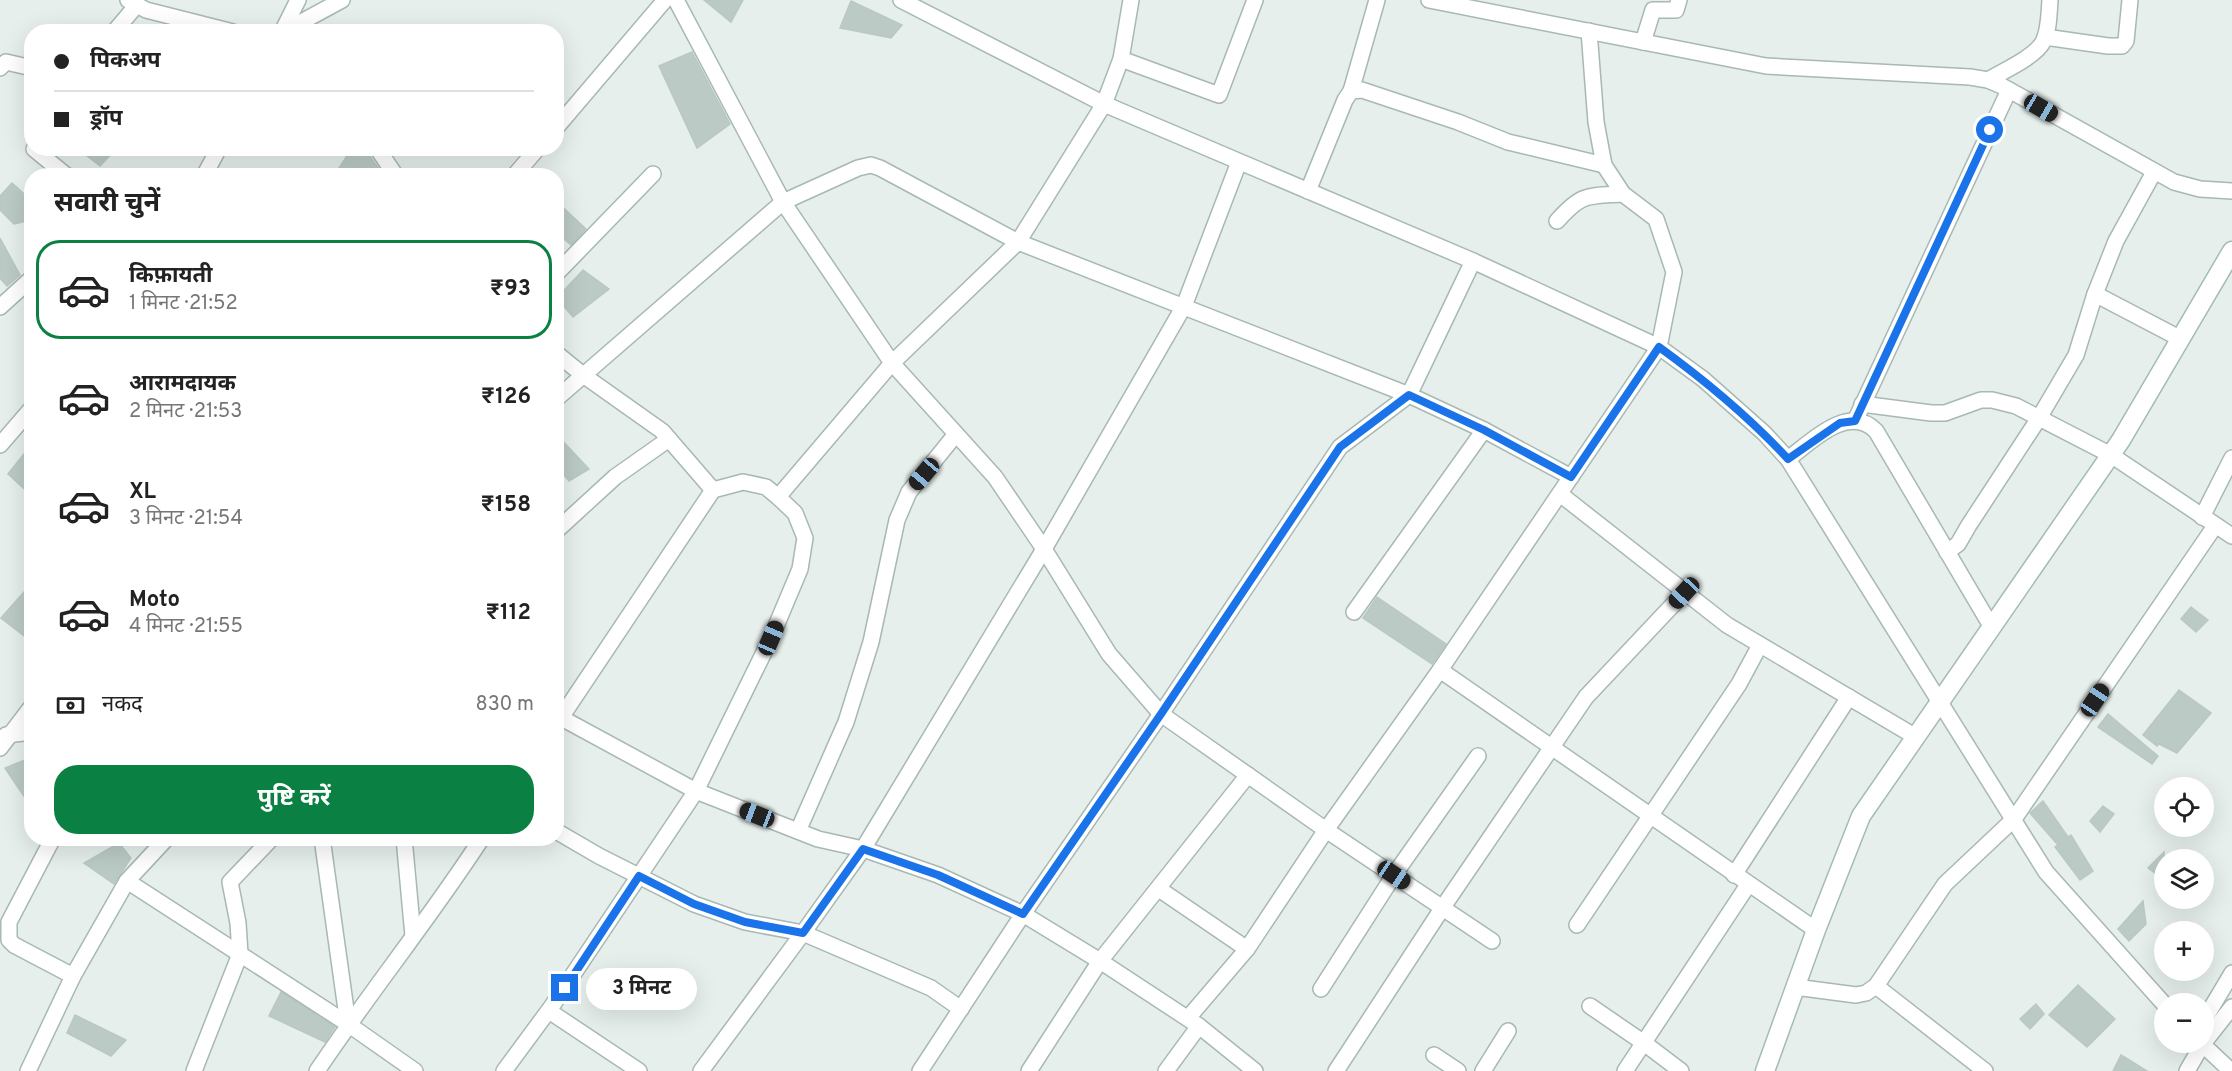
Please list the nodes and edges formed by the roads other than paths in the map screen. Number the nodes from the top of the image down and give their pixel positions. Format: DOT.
graph roads {
  1 [pos="298,0"];
  2 [pos="342,0"];
  3 [pos="665,0"];
  4 [pos="676,0"];
  5 [pos="901,0"];
  6 [pos="1131,0"];
  7 [pos="1255,0"];
  8 [pos="1377,0"];
  9 [pos="1429,0"];
  10 [pos="1679,0"];
  11 [pos="2050,0"];
  12 [pos="2130,0"];
  13 [pos="132,3"];
  14 [pos="924,6"];
  15 [pos="119,24"];
  16 [pos="205,24"];
  17 [pos="286,24"];
  18 [pos="296,24"];
  19 [pos="1589,31"];
  20 [pos="2045,37"];
  21 [pos="1643,42"];
  22 [pos="1121,59"];
  23 [pos="24,66"];
  24 [pos="0,68"];
  25 [pos="1988,80"];
  26 [pos="2009,90"];
  27 [pos="1351,92"];
  28 [pos="1104,104"];
  29 [pos="564,119"];
  30 [pos="43,156"];
  31 [pos="531,156"];
  32 [pos="1239,162"];
  33 [pos="1604,165"];
  34 [pos="57,168"];
  35 [pos="521,168"];
  36 [pos="2154,172"];
  37 [pos="653,174"];
  38 [pos="1308,191"];
  39 [pos="2232,191"];
  40 [pos="1623,194"];
  41 [pos="783,202"];
  42 [pos="1557,221"];
  43 [pos="1018,242"];
  44 [pos="2232,251"];
  45 [pos="1473,261"];
  46 [pos="564,266"];
  47 [pos="24,285"];
  48 [pos="2095,294"];
  49 [pos="1184,306"];
  50 [pos="0,307"];
  51 [pos="2181,339"];
  52 [pos="1659,347"];
  53 [pos="564,360"];
  54 [pos="892,363"];
  55 [pos="583,375"];
  56 [pos="564,392"];
  57 [pos="1409,395"];
  58 [pos="1862,404"];
  59 [pos="24,417"];
  60 [pos="2039,418"];
  61 [pos="1855,421"];
  62 [pos="1484,430"];
  63 [pos="956,434"];
  64 [pos="669,439"];
  65 [pos="0,445"];
  66 [pos="2111,455"];
  67 [pos="2232,458"];
  68 [pos="1788,459"];
  69 [pos="1571,477"];
  70 [pos="713,490"];
  71 [pos="1560,494"];
  72 [pos="778,496"];
  73 [pos="2208,521"];
  74 [pos="564,524"];
  75 [pos="2232,536"];
  76 [pos="1044,549"];
  77 [pos="1947,552"];
  78 [pos="1684,593"];
  79 [pos="1354,612"];
  80 [pos="1991,626"];
  81 [pos="1760,645"];
  82 [pos="1440,670"];
  83 [pos="1849,697"];
  84 [pos="1940,701"];
  85 [pos="564,710"];
  86 [pos="1161,714"];
  87 [pos="24,715"];
  88 [pos="564,722"];
  89 [pos="24,734"];
  90 [pos="1916,737"];
  91 [pos="3,739"];
  92 [pos="1552,748"];
  93 [pos="1478,756"];
  94 [pos="1248,775"];
  95 [pos="696,791"];
  96 [pos="1649,816"];
  97 [pos="2014,819"];
  98 [pos="1326,830"];
  99 [pos="798,831"];
  100 [pos="564,836"];
  101 [pos="49,846"];
  102 [pos="160,846"];
  103 [pos="264,846"];
  104 [pos="323,846"];
  105 [pos="405,846"];
  106 [pos="477,846"];
  107 [pos="863,849"];
  108 [pos="1394,875"];
  109 [pos="1734,875"];
  110 [pos="639,876"];
  111 [pos="127,881"];
  112 [pos="1748,885"];
  113 [pos="1159,889"];
  114 [pos="1443,907"];
  115 [pos="1023,914"];
  116 [pos="1577,926"];
  117 [pos="1816,930"];
  118 [pos="803,933"];
  119 [pos="413,936"];
  120 [pos="1492,941"];
  121 [pos="1247,949"];
  122 [pos="240,954"];
  123 [pos="1100,961"];
  124 [pos="2232,973"];
  125 [pos="73,976"];
  126 [pos="1875,986"];
  127 [pos="1795,987"];
  128 [pos="1321,989"];
  129 [pos="2154,993"];
  130 [pos="2214,1003"];
  131 [pos="1590,1006"];
  132 [pos="2232,1006"];
  133 [pos="961,1009"];
  134 [pos="549,1011"];
  135 [pos="1194,1022"];
  136 [pos="348,1024"];
  137 [pos="2214,1028"];
  138 [pos="1508,1031"];
  139 [pos="1644,1042"];
  140 [pos="2196,1053"];
  141 [pos="2211,1053"];
  142 [pos="1434,1055"];
  143 [pos="28,1071"];
  144 [pos="194,1071"];
  145 [pos="317,1071"];
  146 [pos="415,1071"];
  147 [pos="504,1071"];
  148 [pos="639,1071"];
  149 [pos="701,1071"];
  150 [pos="920,1071"];
  151 [pos="1029,1071"];
  152 [pos="1166,1071"];
  153 [pos="1256,1071"];
  154 [pos="1336,1071"];
  155 [pos="1458,1071"];
  156 [pos="1483,1071"];
  157 [pos="1625,1071"];
  158 [pos="1681,1071"];
  159 [pos="1765,1071"];
  160 [pos="1985,1071"];
  161 [pos="2187,1071"];
  162 [pos="2231,1071"];
  1 -- 17 [label="street"];
  2 -- 18 [label="street"];
  3 -- 29 [label="street"];
  4 -- 41 [label="street"];
  5 -- 14 [label="street"];
  6 -- 22 [label="street"];
  7 -- 22 [label="street"];
  8 -- 27 [label="street"];
  9 -- 19 [label="street"];
  10 -- 21 [label="street"];
  11 -- 20 [label="street"];
  12 -- 20 [label="street"];
  13 -- 15 [label="street"];
  13 -- 16 [label="street"];
  14 -- 28 [label="street"];
  19 -- 21 [label="street"];
  19 -- 33 [label="street"];
  20 -- 25 [label="street"];
  21 -- 25 [label="street"];
  22 -- 28 [label="street"];
  23 -- 24 [label="street"];
  25 -- 26 [label="street"];
  26 -- 36 [label="street"];
  26 -- 58 [label="street"];
  27 -- 33 [label="street"];
  27 -- 38 [label="street"];
  28 -- 32 [label="street"];
  28 -- 43 [label="street"];
  30 -- 34 [label="street"];
  31 -- 35 [label="street"];
  32 -- 38 [label="street"];
  32 -- 49 [label="street"];
  33 -- 40 [label="street"];
  36 -- 39 [label="street"];
  36 -- 48 [label="street"];
  37 -- 46 [label="street"];
  38 -- 45 [label="street"];
  40 -- 42 [label="street"];
  40 -- 52 [label="street"];
  41 -- 43 [label="street"];
  41 -- 54 [label="street"];
  41 -- 55 [label="street"];
  43 -- 49 [label="street"];
  43 -- 54 [label="street"];
  44 -- 51 [label="street"];
  45 -- 52 [label="street"];
  45 -- 57 [label="street"];
  47 -- 50 [label="street"];
  48 -- 51 [label="street"];
  48 -- 60 [label="street"];
  49 -- 57 [label="street"];
  49 -- 76 [label="street"];
  51 -- 66 [label="street"];
  52 -- 68 [label="street"];
  52 -- 69 [label="street"];
  53 -- 55 [label="street"];
  54 -- 63 [label="street"];
  54 -- 72 [label="street"];
  55 -- 56 [label="street"];
  55 -- 64 [label="street"];
  57 -- 62 [label="street"];
  57 -- 86 [label="street"];
  58 -- 60 [label="street"];
  58 -- 61 [label="street"];
  59 -- 65 [label="street"];
  60 -- 66 [label="street"];
  60 -- 77 [label="street"];
  61 -- 68 [label="street"];
  61 -- 77 [label="street"];
  62 -- 69 [label="street"];
  62 -- 79 [label="street"];
  63 -- 76 [label="street"];
  63 -- 99 [label="street"];
  64 -- 70 [label="street"];
  64 -- 74 [label="street"];
  66 -- 73 [label="street"];
  66 -- 80 [label="street"];
  67 -- 73 [label="street"];
  68 -- 84 [label="street"];
  69 -- 71 [label="street"];
  70 -- 72 [label="street"];
  70 -- 85 [label="street"];
  71 -- 78 [label="street"];
  71 -- 82 [label="street"];
  72 -- 95 [label="street"];
  73 -- 75 [label="street"];
  73 -- 97 [label="street"];
  76 -- 86 [label="street"];
  76 -- 107 [label="street"];
  77 -- 80 [label="street"];
  78 -- 81 [label="street"];
  78 -- 92 [label="street"];
  80 -- 84 [label="street"];
  81 -- 83 [label="street"];
  81 -- 96 [label="street"];
  82 -- 92 [label="street"];
  82 -- 98 [label="street"];
  83 -- 90 [label="street"];
  83 -- 109 [label="street"];
  84 -- 90 [label="street"];
  84 -- 97 [label="street"];
  86 -- 94 [label="street"];
  86 -- 115 [label="street"];
  87 -- 91 [label="street"];
  88 -- 95 [label="street"];
  89 -- 91 [label="street"];
  90 -- 117 [label="street"];
  92 -- 96 [label="street"];
  92 -- 114 [label="street"];
  93 -- 108 [label="street"];
  94 -- 98 [label="street"];
  94 -- 113 [label="street"];
  95 -- 99 [label="street"];
  95 -- 110 [label="street"];
  96 -- 109 [label="street"];
  96 -- 116 [label="street"];
  97 -- 126 [label="street"];
  97 -- 129 [label="street"];
  98 -- 108 [label="street"];
  98 -- 121 [label="street"];
  99 -- 107 [label="street"];
  100 -- 110 [label="street"];
  101 -- 125 [label="street"];
  102 -- 111 [label="street"];
  103 -- 122 [label="street"];
  104 -- 136 [label="street"];
  105 -- 119 [label="street"];
  106 -- 119 [label="street"];
  107 -- 115 [label="street"];
  107 -- 118 [label="street"];
  108 -- 114 [label="street"];
  108 -- 128 [label="street"];
  109 -- 112 [label="street"];
  110 -- 118 [label="street"];
  110 -- 134 [label="street"];
  111 -- 122 [label="street"];
  111 -- 125 [label="street"];
  112 -- 117 [label="street"];
  112 -- 139 [label="street"];
  113 -- 121 [label="street"];
  113 -- 123 [label="street"];
  114 -- 120 [label="street"];
  114 -- 154 [label="street"];
  115 -- 123 [label="street"];
  115 -- 133 [label="street"];
  117 -- 127 [label="street"];
  118 -- 133 [label="street"];
  118 -- 149 [label="street"];
  119 -- 136 [label="street"];
  121 -- 135 [label="street"];
  122 -- 136 [label="street"];
  122 -- 144 [label="street"];
  123 -- 135 [label="street"];
  123 -- 151 [label="street"];
  124 -- 130 [label="street"];
  125 -- 143 [label="street"];
  126 -- 127 [label="street"];
  126 -- 160 [label="street"];
  127 -- 159 [label="street"];
  131 -- 139 [label="street"];
  132 -- 137 [label="street"];
  133 -- 150 [label="street"];
  134 -- 147 [label="street"];
  134 -- 148 [label="street"];
  135 -- 152 [label="street"];
  135 -- 153 [label="street"];
  136 -- 145 [label="street"];
  136 -- 146 [label="street"];
  138 -- 156 [label="street"];
  139 -- 157 [label="street"];
  139 -- 158 [label="street"];
  140 -- 161 [label="street"];
  141 -- 162 [label="street"];
  142 -- 155 [label="street"];
}
